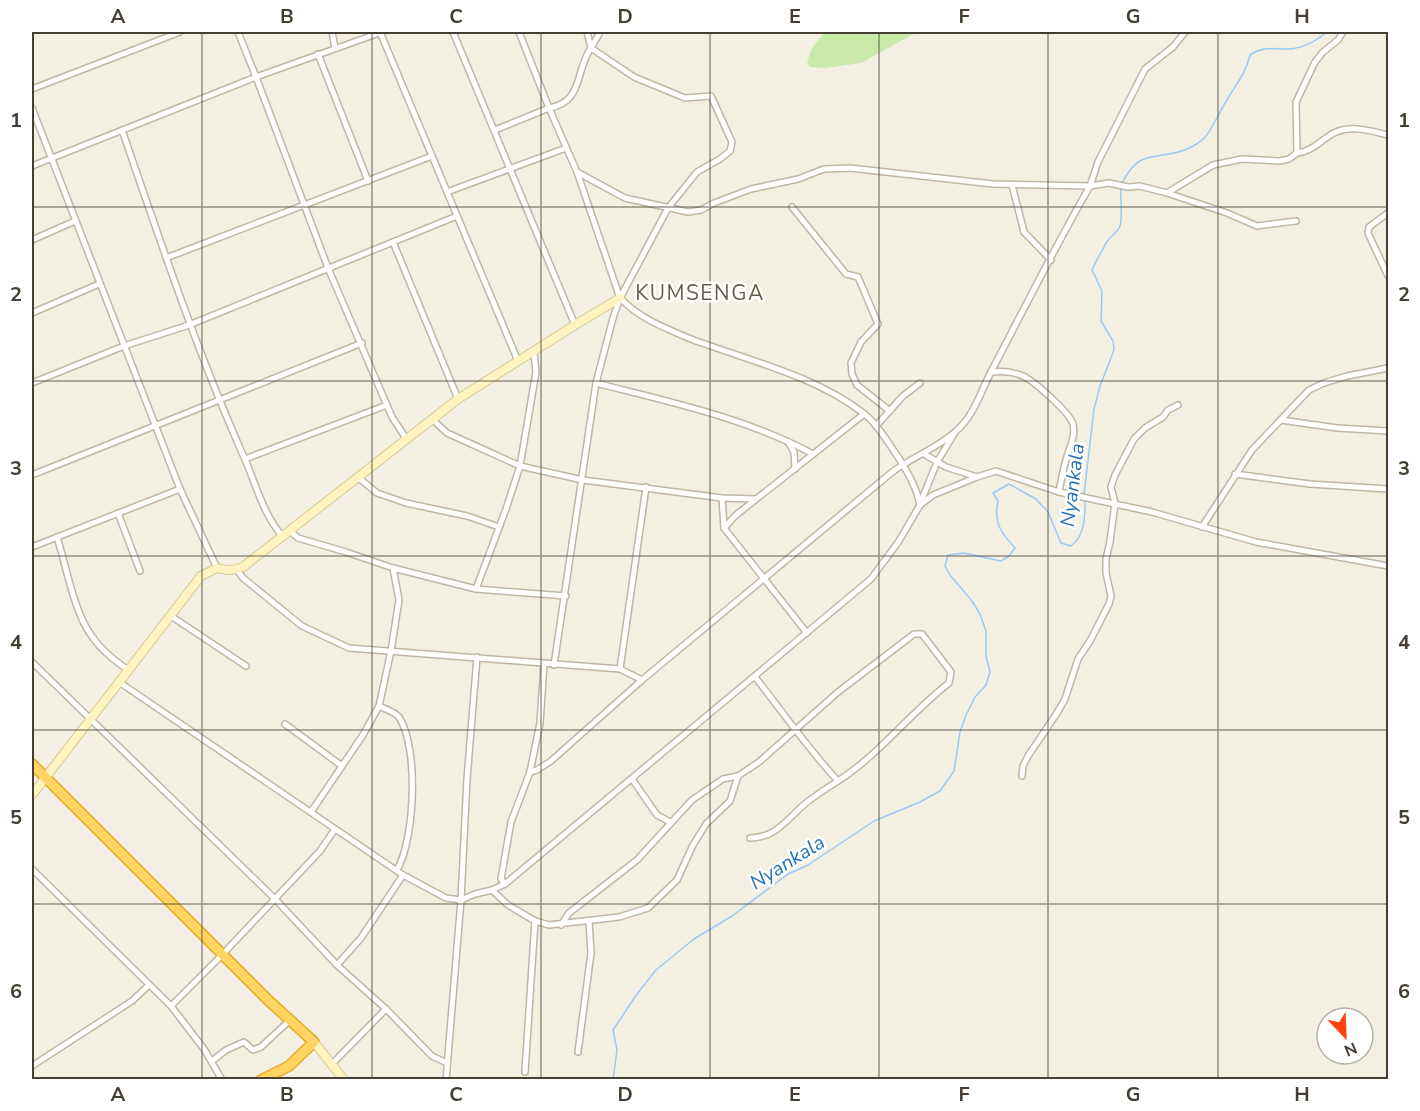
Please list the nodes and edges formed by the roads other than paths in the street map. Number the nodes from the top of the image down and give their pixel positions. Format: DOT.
graph roads {
  1 [pos="180,32"];
  2 [pos="238,32"];
  3 [pos="332,32"];
  4 [pos="381,32"];
  5 [pos="453,32"];
  6 [pos="519,32"];
  7 [pos="586,32"];
  8 [pos="600,32"];
  9 [pos="1185,32"];
  10 [pos="1343,32"];
  11 [pos="335,48"];
  12 [pos="591,48"];
  13 [pos="318,54"];
  14 [pos="256,77"];
  15 [pos="32,89"];
  16 [pos="32,108"];
  17 [pos="549,108"];
  18 [pos="122,130"];
  19 [pos="495,130"];
  20 [pos="1389,135"];
  21 [pos="566,148"];
  22 [pos="1298,153"];
  23 [pos="432,156"];
  24 [pos="50,159"];
  25 [pos="32,166"];
  26 [pos="510,169"];
  27 [pos="577,172"];
  28 [pos="368,180"];
  29 [pos="1012,185"];
  30 [pos="1090,186"];
  31 [pos="447,192"];
  32 [pos="1167,193"];
  33 [pos="305,205"];
  34 [pos="792,207"];
  35 [pos="668,208"];
  36 [pos="1389,213"];
  37 [pos="457,216"];
  38 [pos="75,221"];
  39 [pos="1296,221"];
  40 [pos="32,240"];
  41 [pos="393,242"];
  42 [pos="166,258"];
  43 [pos="1051,260"];
  44 [pos="328,268"];
  45 [pos="1389,276"];
  46 [pos="99,284"];
  47 [pos="621,298"];
  48 [pos="32,313"];
  49 [pos="189,325"];
  50 [pos="575,325"];
  51 [pos="362,343"];
  52 [pos="124,346"];
  53 [pos="534,352"];
  54 [pos="518,361"];
  55 [pos="1389,368"];
  56 [pos="991,372"];
  57 [pos="32,383"];
  58 [pos="596,383"];
  59 [pos="920,383"];
  60 [pos="458,399"];
  61 [pos="219,400"];
  62 [pos="387,405"];
  63 [pos="1179,405"];
  64 [pos="890,411"];
  65 [pos="864,414"];
  66 [pos="433,420"];
  67 [pos="1281,420"];
  68 [pos="155,426"];
  69 [pos="876,426"];
  70 [pos="957,431"];
  71 [pos="1389,431"];
  72 [pos="407,440"];
  73 [pos="787,440"];
  74 [pos="813,454"];
  75 [pos="924,454"];
  76 [pos="245,459"];
  77 [pos="937,462"];
  78 [pos="902,464"];
  79 [pos="520,466"];
  80 [pos="795,469"];
  81 [pos="1235,474"];
  82 [pos="32,476"];
  83 [pos="977,477"];
  84 [pos="359,478"];
  85 [pos="583,480"];
  86 [pos="646,487"];
  87 [pos="180,489"];
  88 [pos="1389,489"];
  89 [pos="1059,492"];
  90 [pos="722,498"];
  91 [pos="756,499"];
  92 [pos="1115,503"];
  93 [pos="920,505"];
  94 [pos="118,513"];
  95 [pos="499,527"];
  96 [pos="1202,527"];
  97 [pos="723,528"];
  98 [pos="290,531"];
  99 [pos="57,537"];
  100 [pos="283,537"];
  101 [pos="32,547"];
  102 [pos="1389,566"];
  103 [pos="217,568"];
  104 [pos="393,568"];
  105 [pos="237,570"];
  106 [pos="140,572"];
  107 [pos="764,580"];
  108 [pos="476,589"];
  109 [pos="566,596"];
  110 [pos="171,616"];
  111 [pos="807,633"];
  112 [pos="391,651"];
  113 [pos="477,657"];
  114 [pos="32,662"];
  115 [pos="544,664"];
  116 [pos="554,665"];
  117 [pos="246,666"];
  118 [pos="620,669"];
  119 [pos="128,670"];
  120 [pos="755,677"];
  121 [pos="642,680"];
  122 [pos="119,682"];
  123 [pos="379,706"];
  124 [pos="89,720"];
  125 [pos="285,724"];
  126 [pos="796,729"];
  127 [pos="32,764"];
  128 [pos="342,766"];
  129 [pos="530,772"];
  130 [pos="738,776"];
  131 [pos="1022,776"];
  132 [pos="45,777"];
  133 [pos="632,778"];
  134 [pos="838,781"];
  135 [pos="32,795"];
  136 [pos="311,812"];
  137 [pos="670,822"];
  138 [pos="335,828"];
  139 [pos="750,838"];
  140 [pos="32,869"];
  141 [pos="397,870"];
  142 [pos="404,875"];
  143 [pos="505,884"];
  144 [pos="492,890"];
  145 [pos="275,899"];
  146 [pos="461,900"];
  147 [pos="535,921"];
  148 [pos="589,921"];
  149 [pos="561,925"];
  150 [pos="222,955"];
  151 [pos="337,965"];
  152 [pos="149,985"];
  153 [pos="171,1006"];
  154 [pos="386,1009"];
  155 [pos="289,1021"];
  156 [pos="314,1042"];
  157 [pos="578,1052"];
  158 [pos="212,1061"];
  159 [pos="447,1063"];
  160 [pos="331,1065"];
  161 [pos="32,1066"];
  162 [pos="525,1072"];
  163 [pos="222,1080"];
  164 [pos="261,1080"];
  165 [pos="344,1080"];
  166 [pos="446,1080"];
  1 -- 15 [label="street"];
  2 -- 14 [label="street"];
  3 -- 11 [label="street"];
  4 -- 11 [label="street"];
  4 -- 23 [label="street"];
  5 -- 19 [label="street"];
  6 -- 17 [label="street"];
  7 -- 12 [label="street"];
  8 -- 12 [label="street"];
  9 -- 30 [label="street"];
  10 -- 22 [label="street"];
  11 -- 13 [label="street"];
  12 -- 17 [label="street"];
  12 -- 35 [label="street"];
  13 -- 14 [label="street"];
  13 -- 28 [label="street"];
  14 -- 18 [label="street"];
  14 -- 33 [label="street"];
  16 -- 24 [label="street"];
  17 -- 19 [label="street"];
  17 -- 21 [label="street"];
  18 -- 24 [label="street"];
  18 -- 42 [label="street"];
  19 -- 26 [label="street"];
  20 -- 22 [label="street"];
  21 -- 26 [label="street"];
  21 -- 27 [label="street"];
  22 -- 32 [label="street"];
  23 -- 28 [label="street"];
  23 -- 31 [label="street"];
  24 -- 25 [label="street"];
  24 -- 38 [label="street"];
  26 -- 31 [label="street"];
  26 -- 50 [label="street"];
  27 -- 35 [label="street"];
  27 -- 47 [label="street"];
  28 -- 33 [label="street"];
  29 -- 30 [label="street"];
  29 -- 35 [label="street"];
  29 -- 43 [label="street"];
  30 -- 32 [label="street"];
  30 -- 43 [label="street"];
  31 -- 37 [label="street"];
  32 -- 39 [label="street"];
  33 -- 42 [label="street"];
  33 -- 44 [label="street"];
  34 -- 64 [label="street"];
  35 -- 47 [label="street"];
  36 -- 45 [label="street"];
  37 -- 41 [label="street"];
  37 -- 54 [label="street"];
  38 -- 40 [label="street"];
  38 -- 46 [label="street"];
  41 -- 44 [label="street"];
  41 -- 60 [label="street"];
  42 -- 49 [label="street"];
  43 -- 56 [label="street"];
  44 -- 49 [label="street"];
  44 -- 51 [label="street"];
  46 -- 48 [label="street"];
  46 -- 52 [label="street"];
  47 -- 50 [label="street"];
  47 -- 58 [label="street"];
  47 -- 65 [label="street"];
  49 -- 52 [label="street"];
  49 -- 61 [label="street"];
  50 -- 53 [label="street"];
  51 -- 61 [label="street"];
  51 -- 62 [label="street"];
  52 -- 57 [label="street"];
  52 -- 68 [label="street"];
  53 -- 54 [label="street"];
  53 -- 79 [label="street"];
  54 -- 60 [label="street"];
  55 -- 67 [label="street"];
  56 -- 70 [label="street"];
  56 -- 89 [label="street"];
  58 -- 73 [label="street"];
  58 -- 85 [label="street"];
  59 -- 64 [label="street"];
  60 -- 66 [label="street"];
  61 -- 68 [label="street"];
  61 -- 76 [label="street"];
  62 -- 72 [label="street"];
  62 -- 76 [label="street"];
  63 -- 92 [label="street"];
  64 -- 69 [label="street"];
  65 -- 69 [label="street"];
  65 -- 74 [label="street"];
  66 -- 72 [label="street"];
  66 -- 79 [label="street"];
  67 -- 71 [label="street"];
  67 -- 81 [label="street"];
  68 -- 82 [label="street"];
  68 -- 87 [label="street"];
  69 -- 78 [label="street"];
  70 -- 75 [label="street"];
  70 -- 77 [label="street"];
  72 -- 84 [label="street"];
  73 -- 74 [label="street"];
  73 -- 80 [label="street"];
  74 -- 80 [label="street"];
  75 -- 77 [label="street"];
  75 -- 78 [label="street"];
  76 -- 100 [label="street"];
  77 -- 83 [label="street"];
  77 -- 93 [label="street"];
  78 -- 93 [label="street"];
  78 -- 107 [label="street"];
  79 -- 85 [label="street"];
  79 -- 95 [label="street"];
  80 -- 91 [label="street"];
  81 -- 88 [label="street"];
  81 -- 96 [label="street"];
  83 -- 89 [label="street"];
  83 -- 93 [label="street"];
  84 -- 95 [label="street"];
  84 -- 98 [label="street"];
  85 -- 86 [label="street"];
  85 -- 109 [label="street"];
  86 -- 90 [label="street"];
  86 -- 118 [label="street"];
  87 -- 94 [label="street"];
  87 -- 103 [label="street"];
  89 -- 92 [label="street"];
  90 -- 91 [label="street"];
  90 -- 97 [label="street"];
  91 -- 97 [label="street"];
  92 -- 96 [label="street"];
  92 -- 131 [label="street"];
  93 -- 111 [label="street"];
  94 -- 99 [label="street"];
  94 -- 106 [label="street"];
  95 -- 108 [label="street"];
  96 -- 102 [label="street"];
  97 -- 107 [label="street"];
  98 -- 100 [label="street"];
  98 -- 104 [label="street"];
  99 -- 101 [label="street"];
  99 -- 119 [label="street"];
  100 -- 105 [label="street"];
  103 -- 105 [label="street"];
  103 -- 110 [label="street"];
  104 -- 108 [label="street"];
  104 -- 112 [label="street"];
  105 -- 112 [label="street"];
  107 -- 111 [label="street"];
  107 -- 121 [label="street"];
  108 -- 109 [label="street"];
  109 -- 116 [label="street"];
  110 -- 117 [label="street"];
  110 -- 119 [label="street"];
  111 -- 120 [label="street"];
  112 -- 113 [label="street"];
  112 -- 123 [label="street"];
  113 -- 115 [label="street"];
  113 -- 146 [label="street"];
  114 -- 124 [label="street"];
  115 -- 116 [label="street"];
  115 -- 129 [label="street"];
  116 -- 118 [label="street"];
  118 -- 121 [label="street"];
  119 -- 122 [label="street"];
  120 -- 126 [label="street"];
  120 -- 133 [label="street"];
  121 -- 129 [label="street"];
  122 -- 124 [label="street"];
  122 -- 136 [label="street"];
  123 -- 128 [label="street"];
  123 -- 141 [label="street"];
  124 -- 132 [label="street"];
  124 -- 145 [label="street"];
  125 -- 128 [label="street"];
  126 -- 130 [label="street"];
  126 -- 134 [label="street"];
  126 -- 134 [label="street"];
  127 -- 132 [label="highway"];
  128 -- 136 [label="street"];
  129 -- 143 [label="street"];
  130 -- 137 [label="street"];
  130 -- 148 [label="street"];
  132 -- 135 [label="street"];
  132 -- 150 [label="highway"];
  133 -- 137 [label="street"];
  133 -- 143 [label="street"];
  134 -- 139 [label="street"];
  136 -- 138 [label="street"];
  137 -- 149 [label="street"];
  138 -- 141 [label="street"];
  138 -- 145 [label="street"];
  140 -- 152 [label="street"];
  141 -- 142 [label="street"];
  142 -- 146 [label="street"];
  142 -- 151 [label="street"];
  143 -- 144 [label="street"];
  144 -- 146 [label="street"];
  144 -- 147 [label="street"];
  145 -- 150 [label="street"];
  145 -- 151 [label="street"];
  146 -- 159 [label="street"];
  147 -- 149 [label="street"];
  147 -- 162 [label="street"];
  148 -- 149 [label="street"];
  148 -- 157 [label="street"];
  150 -- 153 [label="street"];
  150 -- 155 [label="highway"];
  151 -- 154 [label="street"];
  152 -- 153 [label="street"];
  152 -- 161 [label="street"];
  153 -- 158 [label="street"];
  154 -- 159 [label="street"];
  154 -- 160 [label="street"];
  155 -- 156 [label="highway"];
  155 -- 158 [label="street"];
  156 -- 160 [label="street"];
  156 -- 164 [label="highway"];
  158 -- 163 [label="street"];
  159 -- 166 [label="street"];
  160 -- 165 [label="street"];
}
